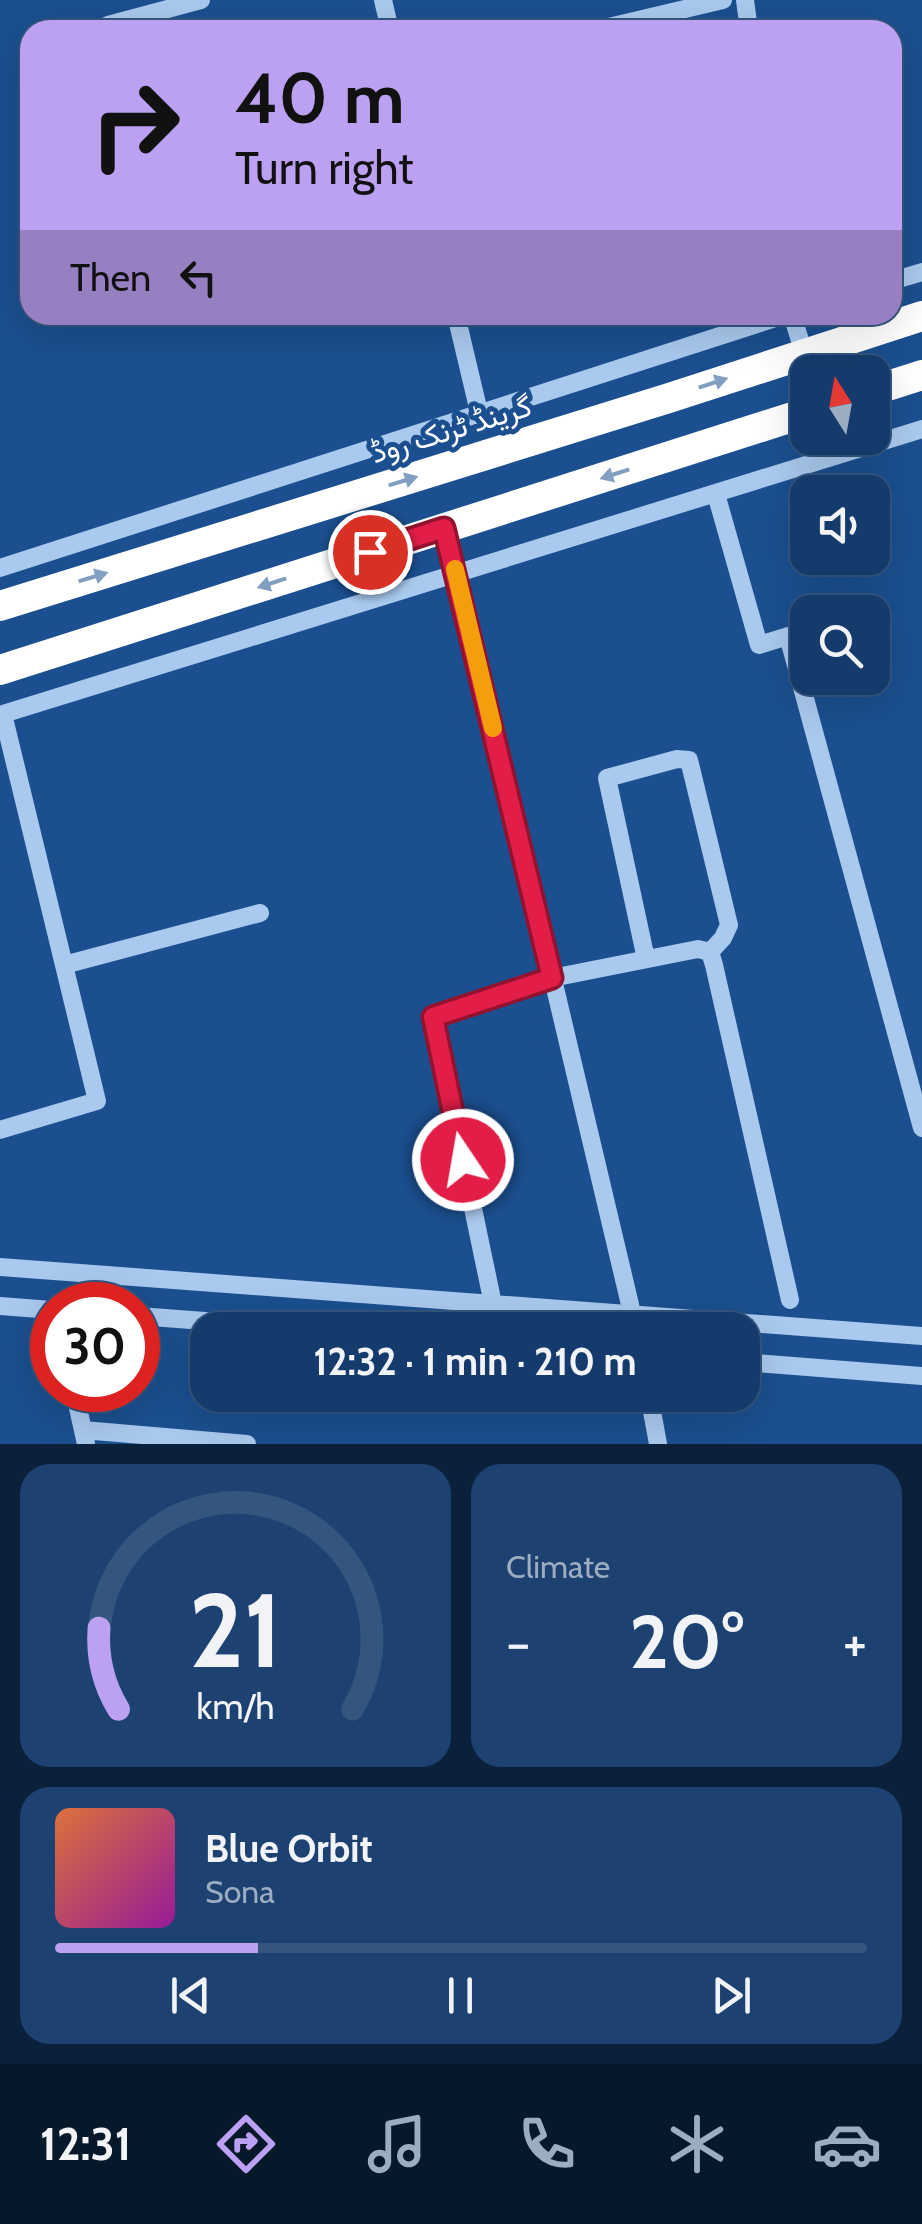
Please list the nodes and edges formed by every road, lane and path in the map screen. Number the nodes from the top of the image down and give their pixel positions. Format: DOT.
graph roads {
  1 [pos="201,0"];
  2 [pos="723,0"];
  3 [pos="127,20"];
  4 [pos="638,20"];
  5 [pos="458,325"];
  6 [pos="753,325"];
  7 [pos="795,325"];
  8 [pos="893,325"];
  9 [pos="804,353"];
  10 [pos="922,375"];
  11 [pos="890,385"];
  12 [pos="669,398"];
  13 [pos="479,412"];
  14 [pos="790,418"];
  15 [pos="922,429"];
  16 [pos="689,450"];
  17 [pos="716,494"];
  18 [pos="444,528"];
  19 [pos="0,568"];
  20 [pos="457,574"];
  21 [pos="0,606"];
  22 [pos="0,670"];
  23 [pos="2,715"];
  24 [pos="260,913"];
  25 [pos="710,952"];
  26 [pos="646,959"];
  27 [pos="64,965"];
  28 [pos="552,978"];
  29 [pos="922,1128"];
  30 [pos="0,1130"];
  31 [pos="0,1268"];
  32 [pos="790,1300"];
  33 [pos="493,1304"];
  34 [pos="0,1306"];
  35 [pos="30,1308"];
  36 [pos="556,1312"];
  37 [pos="632,1312"];
  38 [pos="160,1318"];
  39 [pos="190,1320"];
  40 [pos="760,1328"];
  41 [pos="922,1336"];
  42 [pos="760,1363"];
  43 [pos="922,1376"];
  44 [pos="79,1412"];
  45 [pos="652,1412"];
  46 [pos="85,1437"];
  47 [pos="247,1444"];
  48 [pos="658,1444"];
  1 -- 3 [label="street"];
  2 -- 4 [label="street"];
  5 -- 13 [label="street"];
  6 -- 13 [label="street"];
  7 -- 9 [label="street"];
  8 -- 9 [label="highway, گرینڈ ٹرنک روڈ"];
  12 -- 9 [label="highway, گرینڈ ٹرنک روڈ, one-way"];
  10 -- 11 [label="highway"];
  12 -- 16 [label="highway"];
  21 -- 12 [label="highway, گرینڈ ٹرنک روڈ, one-way"];
  13 -- 19 [label="street"];
  14 -- 16 [label="highway"];
  15 -- 17 [label="street"];
  16 -- 18 [label="highway, one-way"];
  17 -- 20 [label="street"];
  17 -- 29 [label="street"];
  18 -- 20 [label="street"];
  18 -- 22 [label="highway, one-way"];
  20 -- 23 [label="street"];
  20 -- 28 [label="street"];
  23 -- 27 [label="street"];
  24 -- 27 [label="street"];
  25 -- 26 [label="street"];
  25 -- 26 [label="street"];
  25 -- 32 [label="street"];
  26 -- 28 [label="street"];
  27 -- 30 [label="street"];
  28 -- 33 [label="street"];
  28 -- 37 [label="street"];
  31 -- 33 [label="street"];
  33 -- 36 [label="street"];
  34 -- 35 [label="street"];
  38 -- 39 [label="street"];
  40 -- 41 [label="street"];
  42 -- 43 [label="street"];
  44 -- 46 [label="street"];
  45 -- 48 [label="street"];
  46 -- 47 [label="street"];
}
